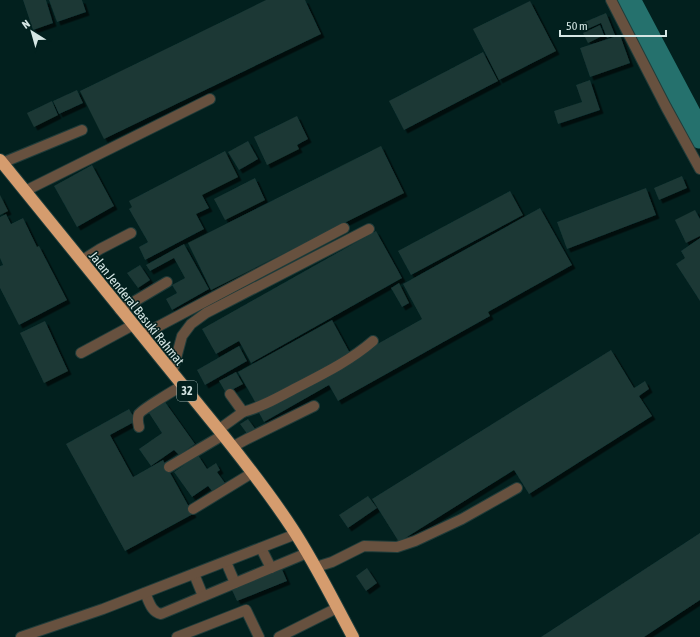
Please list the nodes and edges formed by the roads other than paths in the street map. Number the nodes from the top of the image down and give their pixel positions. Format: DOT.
graph roads {
  1 [pos="611,0"];
  2 [pos="210,99"];
  3 [pos="82,130"];
  4 [pos="1,162"];
  5 [pos="700,169"];
  6 [pos="25,191"];
  7 [pos="344,228"];
  8 [pos="369,229"];
  9 [pos="131,233"];
  10 [pos="81,261"];
  11 [pos="167,282"];
  12 [pos="120,310"];
  13 [pos="133,325"];
  14 [pos="142,335"];
  15 [pos="373,341"];
  16 [pos="81,353"];
  17 [pos="172,373"];
  18 [pos="182,386"];
  19 [pos="230,394"];
  20 [pos="314,406"];
  21 [pos="243,412"];
  22 [pos="138,427"];
  23 [pos="221,433"];
  24 [pos="232,447"];
  25 [pos="169,467"];
  26 [pos="252,473"];
  27 [pos="517,488"];
  28 [pos="193,509"];
  29 [pos="296,534"];
  30 [pos="261,548"];
  31 [pos="307,553"];
  32 [pos="226,562"];
  33 [pos="316,567"];
  34 [pos="271,568"];
  35 [pos="194,574"];
  36 [pos="235,583"];
  37 [pos="145,593"];
  38 [pos="203,596"];
  39 [pos="337,608"];
  40 [pos="21,637"];
  41 [pos="177,637"];
  42 [pos="260,637"];
  43 [pos="278,637"];
  44 [pos="353,637"];
  1 -- 5 [label="street"];
  2 -- 6 [label="street"];
  3 -- 4 [label="street"];
  4 -- 6 [label="highway, Jalan Jenderal Basuki Rahmat / 32"];
  6 -- 10 [label="highway, Jalan Jenderal Basuki Rahmat / 32"];
  7 -- 14 [label="street"];
  8 -- 17 [label="street"];
  9 -- 10 [label="street"];
  10 -- 12 [label="highway, Jalan Jenderal Basuki Rahmat / 32"];
  11 -- 12 [label="street"];
  12 -- 13 [label="highway, Jalan Jenderal Basuki Rahmat / 32"];
  13 -- 14 [label="highway, Jalan Jenderal Basuki Rahmat / 32"];
  13 -- 16 [label="street"];
  14 -- 17 [label="highway, Jalan Jenderal Basuki Rahmat / 32"];
  15 -- 21 [label="street"];
  17 -- 18 [label="highway, Jalan Jenderal Basuki Rahmat / 32"];
  18 -- 22 [label="street"];
  18 -- 23 [label="highway, Jalan Jenderal Basuki Rahmat / 32"];
  19 -- 21 [label="street"];
  20 -- 24 [label="street"];
  21 -- 23 [label="street"];
  23 -- 24 [label="highway, Jalan Jenderal Basuki Rahmat / 32"];
  23 -- 25 [label="street"];
  24 -- 26 [label="highway, Jalan Jenderal Basuki Rahmat / 32"];
  26 -- 28 [label="street"];
  26 -- 29 [label="highway, Jalan Jenderal Basuki Rahmat / 32"];
  27 -- 33 [label="street"];
  29 -- 30 [label="street"];
  29 -- 31 [label="highway, Jalan Jenderal Basuki Rahmat / 32"];
  30 -- 32 [label="street"];
  30 -- 34 [label="street"];
  31 -- 33 [label="highway, Jalan Jenderal Basuki Rahmat / 32"];
  31 -- 34 [label="street"];
  32 -- 35 [label="street"];
  32 -- 36 [label="street"];
  33 -- 39 [label="highway, Jalan Jenderal Basuki Rahmat / 32"];
  34 -- 36 [label="street"];
  35 -- 37 [label="street"];
  35 -- 38 [label="street"];
  36 -- 38 [label="street"];
  37 -- 38 [label="street"];
  37 -- 40 [label="street"];
  39 -- 43 [label="street"];
  39 -- 44 [label="highway, Jalan Jenderal Basuki Rahmat / 32"];
  41 -- 42 [label="street"];
}
